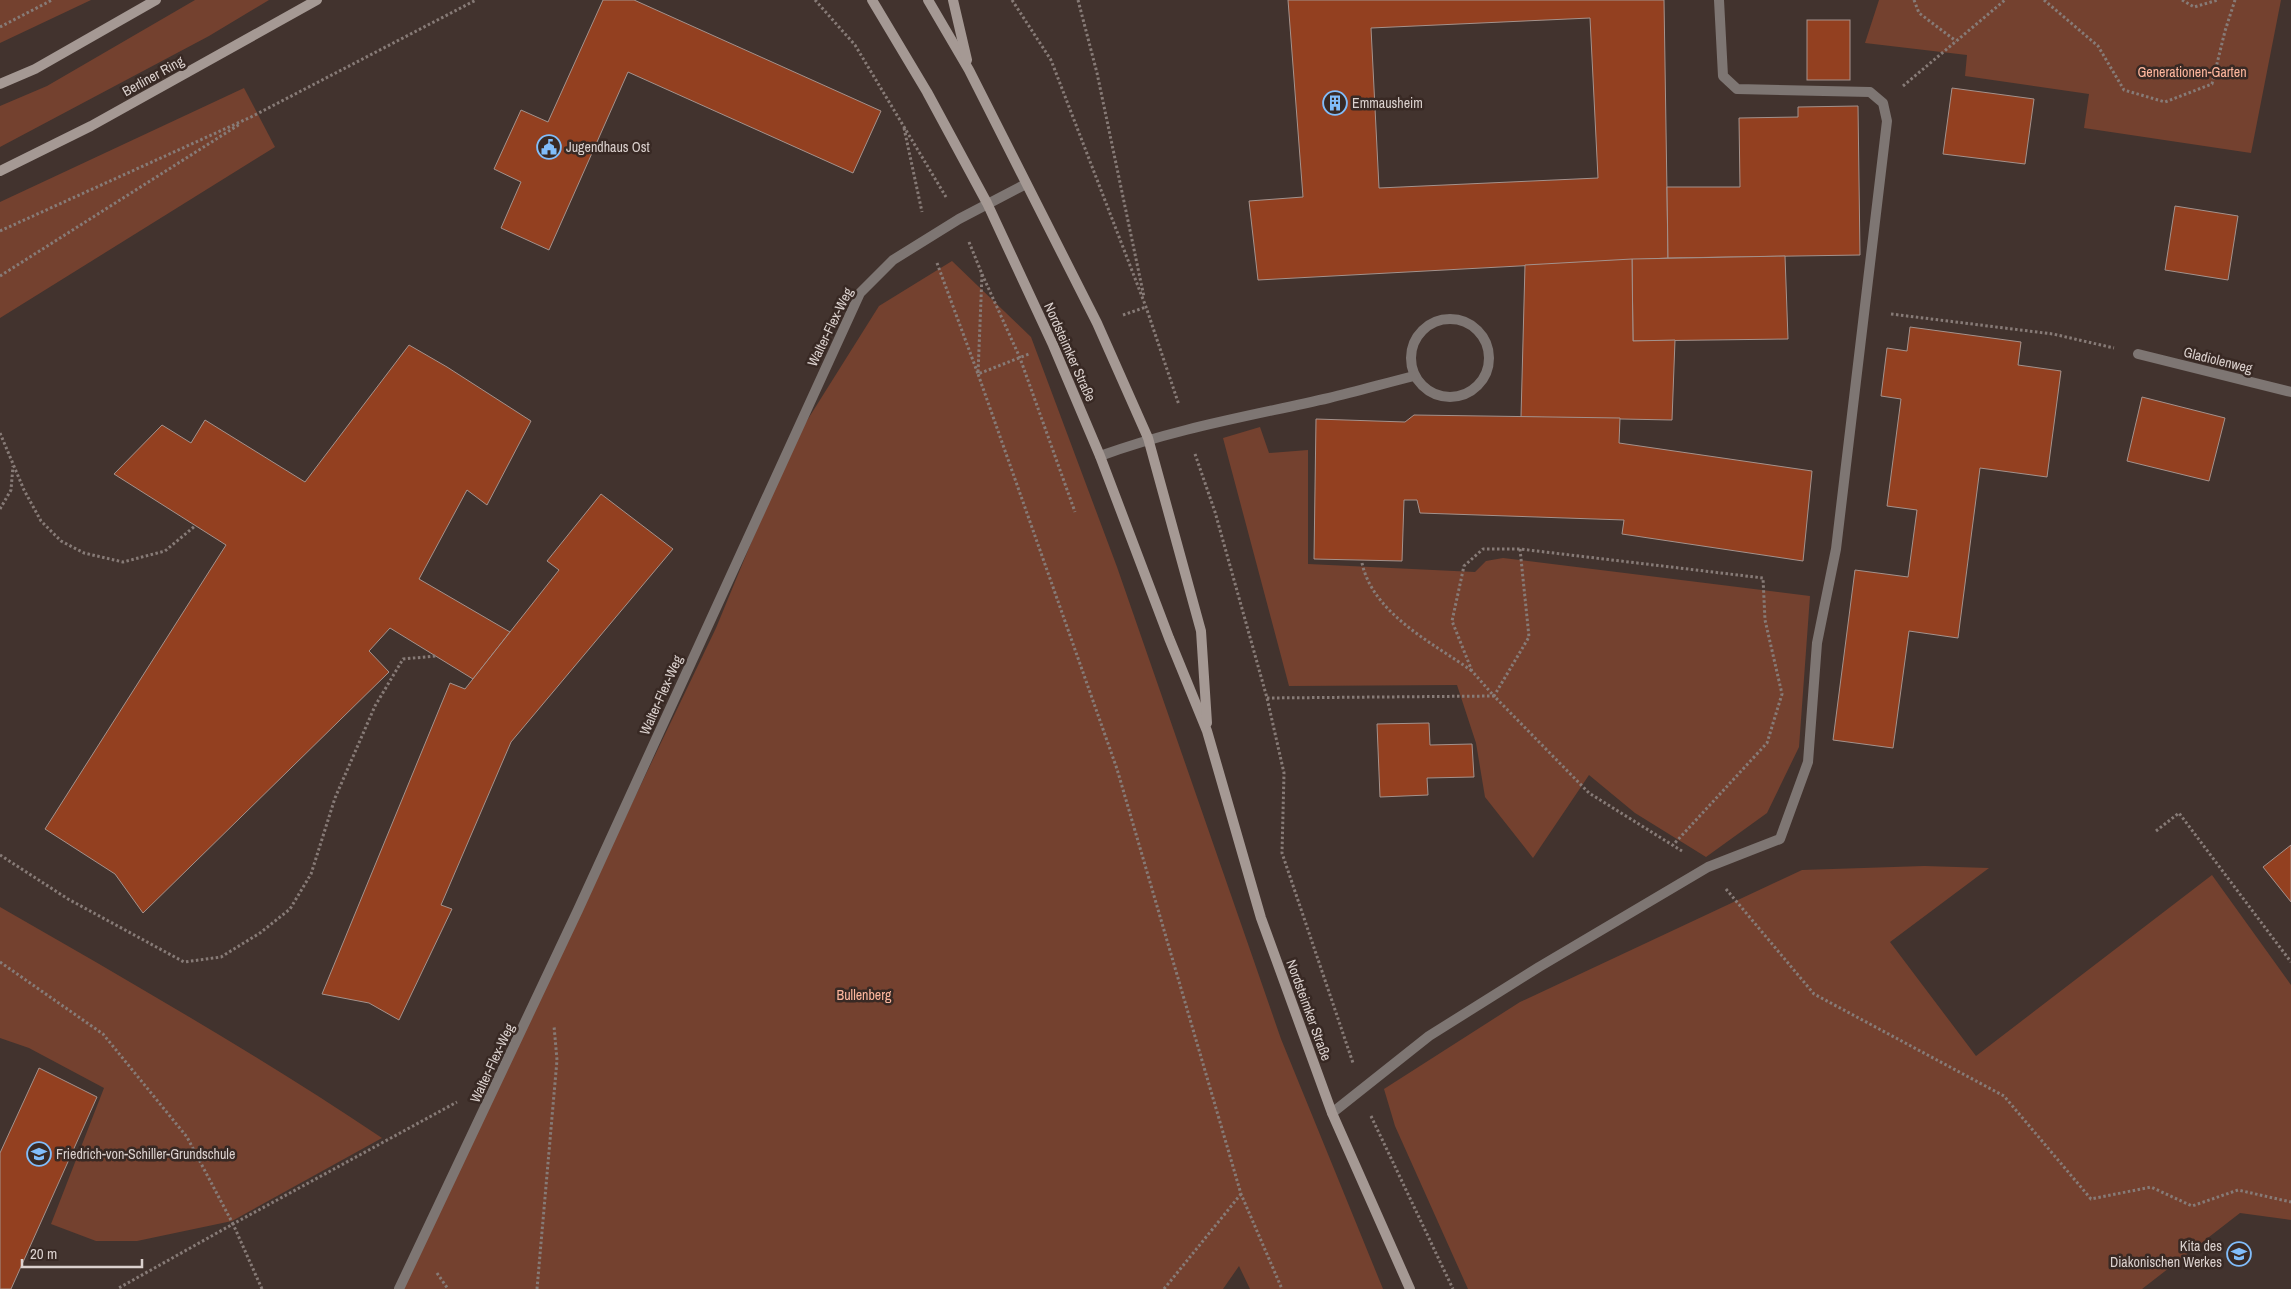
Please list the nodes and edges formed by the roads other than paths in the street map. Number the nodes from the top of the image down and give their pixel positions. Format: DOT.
graph roads {
  1 [pos="156,0"];
  2 [pos="317,0"];
  3 [pos="872,0"];
  4 [pos="928,0"];
  5 [pos="953,0"];
  6 [pos="1719,0"];
  7 [pos="970,70"];
  8 [pos="0,84"];
  9 [pos="0,171"];
  10 [pos="1026,184"];
  11 [pos="987,203"];
  12 [pos="2138,354"];
  13 [pos="1414,376"];
  14 [pos="2291,392"];
  15 [pos="1148,438"];
  16 [pos="1100,456"];
  17 [pos="1207,731"];
  18 [pos="1332,1113"];
  19 [pos="399,1289"];
  20 [pos="1410,1289"];
  1 -- 8 [label="street"];
  2 -- 9 [label="street, Berliner Ring"];
  3 -- 11 [label="street, Nordsteimker Straße"];
  4 -- 7 [label="street, Nordsteimker Straße"];
  5 -- 7 [label="street"];
  6 -- 18 [label="street"];
  7 -- 10 [label="street, Nordsteimker Straße"];
  10 -- 11 [label="street, Walter-Flex-Weg"];
  10 -- 15 [label="street, Nordsteimker Straße"];
  11 -- 16 [label="street, Nordsteimker Straße"];
  11 -- 19 [label="street, Walter-Flex-Weg"];
  12 -- 14 [label="street, Gladiolenweg"];
  13 -- 13 [label="street"];
  13 -- 15 [label="street"];
  15 -- 16 [label="street"];
  15 -- 17 [label="street, Nordsteimker Straße"];
  16 -- 17 [label="street, Nordsteimker Straße"];
  17 -- 18 [label="street, Nordsteimker Straße"];
  18 -- 20 [label="street, Nordsteimker Straße"];
}
